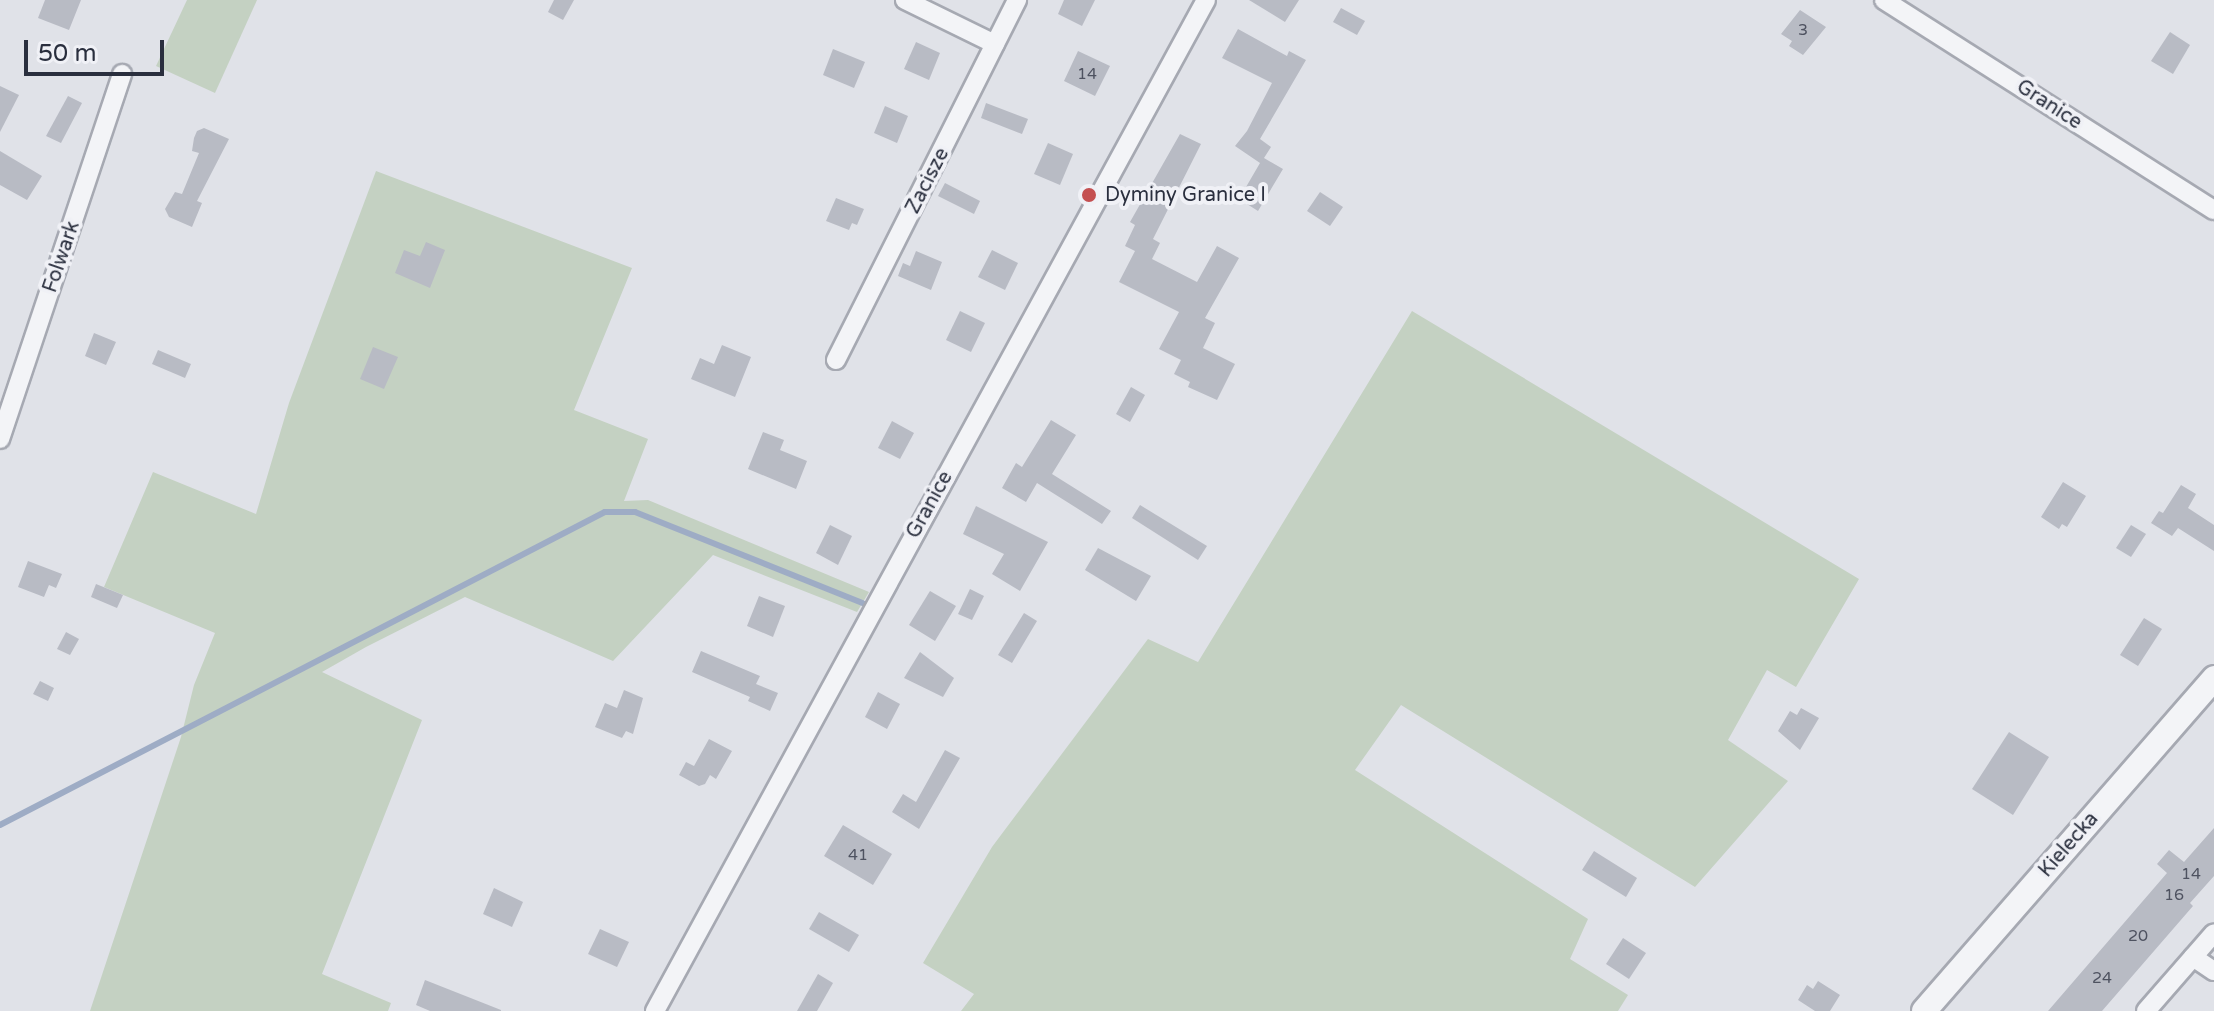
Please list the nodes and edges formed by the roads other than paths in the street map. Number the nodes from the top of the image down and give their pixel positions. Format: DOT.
graph roads {
  1 [pos="905,0"];
  2 [pos="1017,0"];
  3 [pos="1206,0"];
  4 [pos="1884,0"];
  5 [pos="995,44"];
  6 [pos="122,74"];
  7 [pos="2214,210"];
  8 [pos="836,360"];
  9 [pos="0,439"];
  10 [pos="2214,678"];
  11 [pos="2214,933"];
  12 [pos="2193,957"];
  13 [pos="2214,971"];
  14 [pos="655,1011"];
  15 [pos="1924,1011"];
  16 [pos="2146,1011"];
  1 -- 5 [label="street"];
  2 -- 5 [label="street, Zacisze"];
  3 -- 14 [label="street, Granice"];
  4 -- 7 [label="street, Granice"];
  5 -- 8 [label="street, Zacisze"];
  6 -- 9 [label="street, Folwark"];
  10 -- 15 [label="street, Kielecka"];
  11 -- 12 [label="street"];
  12 -- 13 [label="street"];
  12 -- 16 [label="street"];
}
